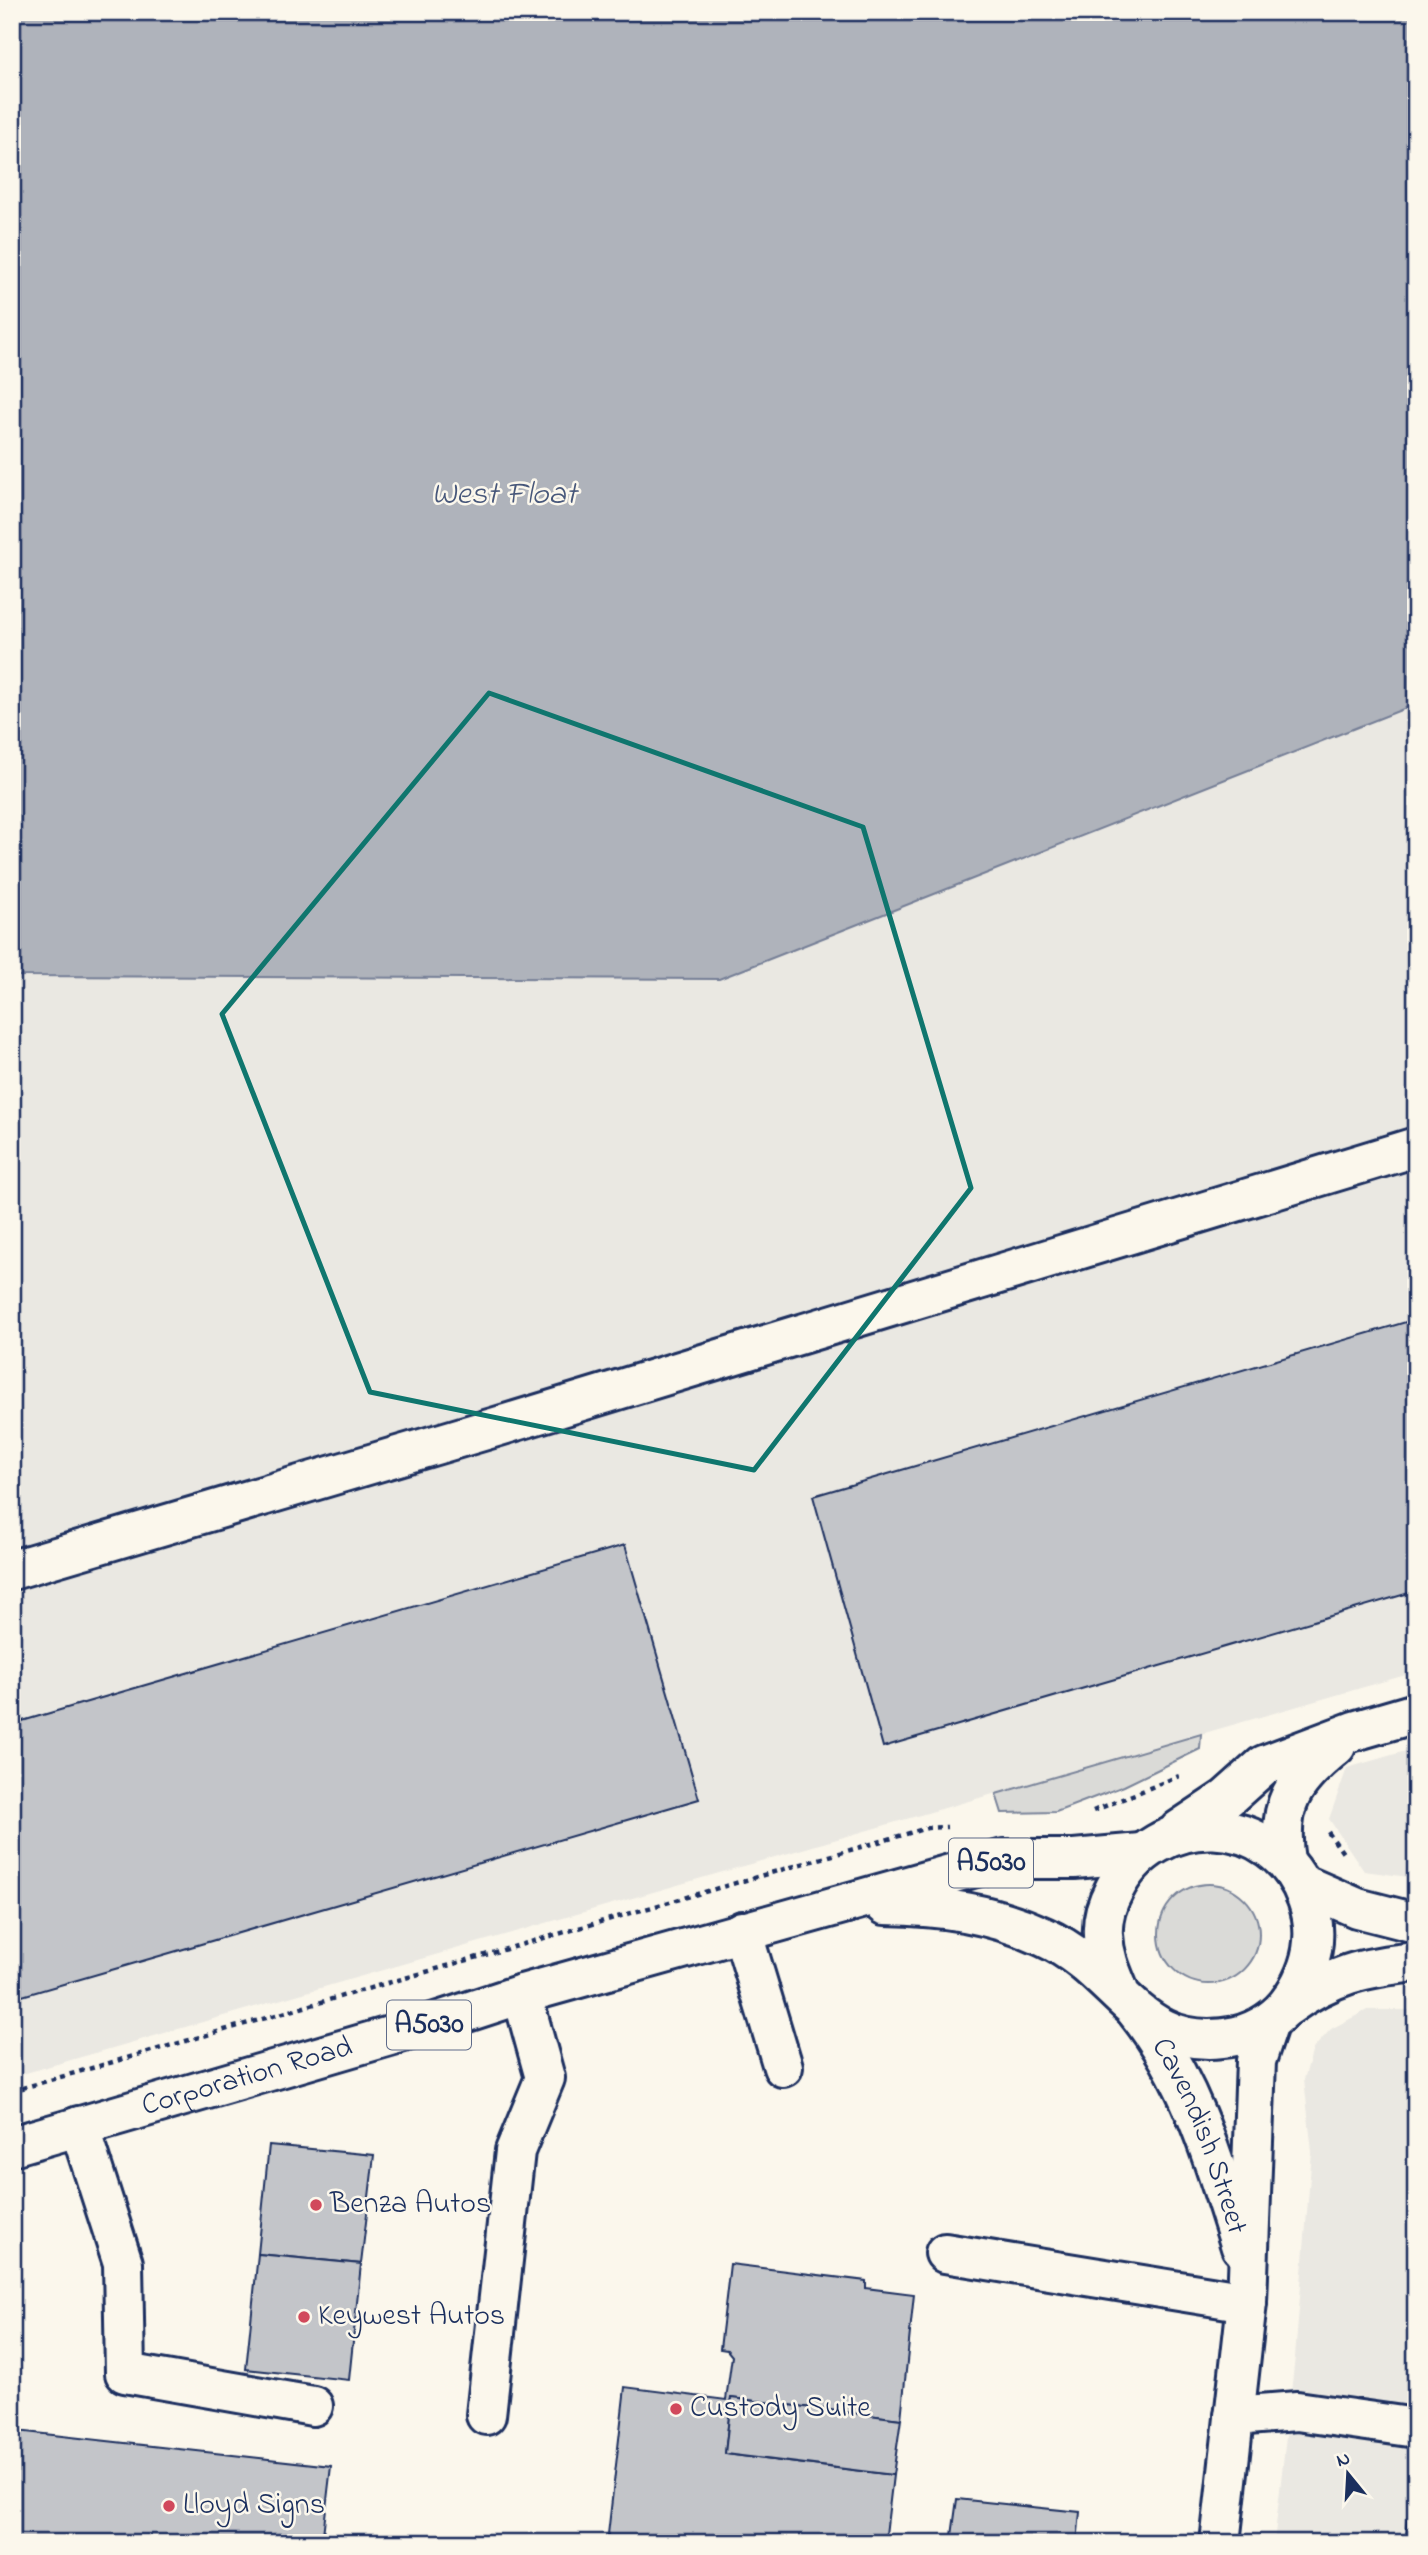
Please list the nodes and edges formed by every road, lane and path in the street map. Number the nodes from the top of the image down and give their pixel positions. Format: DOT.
graph roads {
  1 [pos="1416,1147"];
  2 [pos="12,1570"];
  3 [pos="1416,1713"];
  4 [pos="1354,1731"];
  5 [pos="1186,1773"];
  6 [pos="1089,1813"];
  7 [pos="1153,1845"];
  8 [pos="1293,1872"];
  9 [pos="845,1904"];
  10 [pos="1416,1923"];
  11 [pos="742,1931"];
  12 [pos="1416,1962"];
  13 [pos="522,1994"];
  14 [pos="1128,2002"];
  15 [pos="1278,2014"];
  16 [pos="783,2067"];
  17 [pos="79,2126"];
  18 [pos="12,2146"];
  19 [pos="945,2253"];
  20 [pos="1247,2286"];
  21 [pos="313,2406"];
  22 [pos="486,2415"];
  23 [pos="1234,2416"];
  24 [pos="1416,2428"];
  25 [pos="1220,2543"];
  1 -- 2 [label="main road"];
  3 -- 4 [label="main road, Corporation Road"];
  4 -- 7 [label="main road, Corporation Road"];
  4 -- 8 [label="main road, Corporation Road"];
  5 -- 6 [label="path"];
  7 -- 8 [label="main road"];
  7 -- 9 [label="main road, Corporation Road / A5030"];
  7 -- 14 [label="main road"];
  8 -- 10 [label="main road"];
  8 -- 15 [label="main road"];
  9 -- 11 [label="main road, Corporation Road / A5030"];
  9 -- 14 [label="main road, Corporation Road / A5030"];
  11 -- 13 [label="main road, Corporation Road / A5030"];
  11 -- 16 [label="main road"];
  12 -- 15 [label="main road"];
  13 -- 17 [label="main road, Corporation Road / A5030"];
  13 -- 22 [label="main road"];
  14 -- 15 [label="main road"];
  14 -- 20 [label="main road, Cavendish Street"];
  15 -- 20 [label="main road, Cavendish Street"];
  17 -- 18 [label="main road, Corporation Road / A5030"];
  17 -- 21 [label="main road"];
  19 -- 20 [label="main road"];
  20 -- 23 [label="main road, Cavendish Street"];
  23 -- 24 [label="main road"];
  23 -- 25 [label="main road, Cavendish Street"];
}
